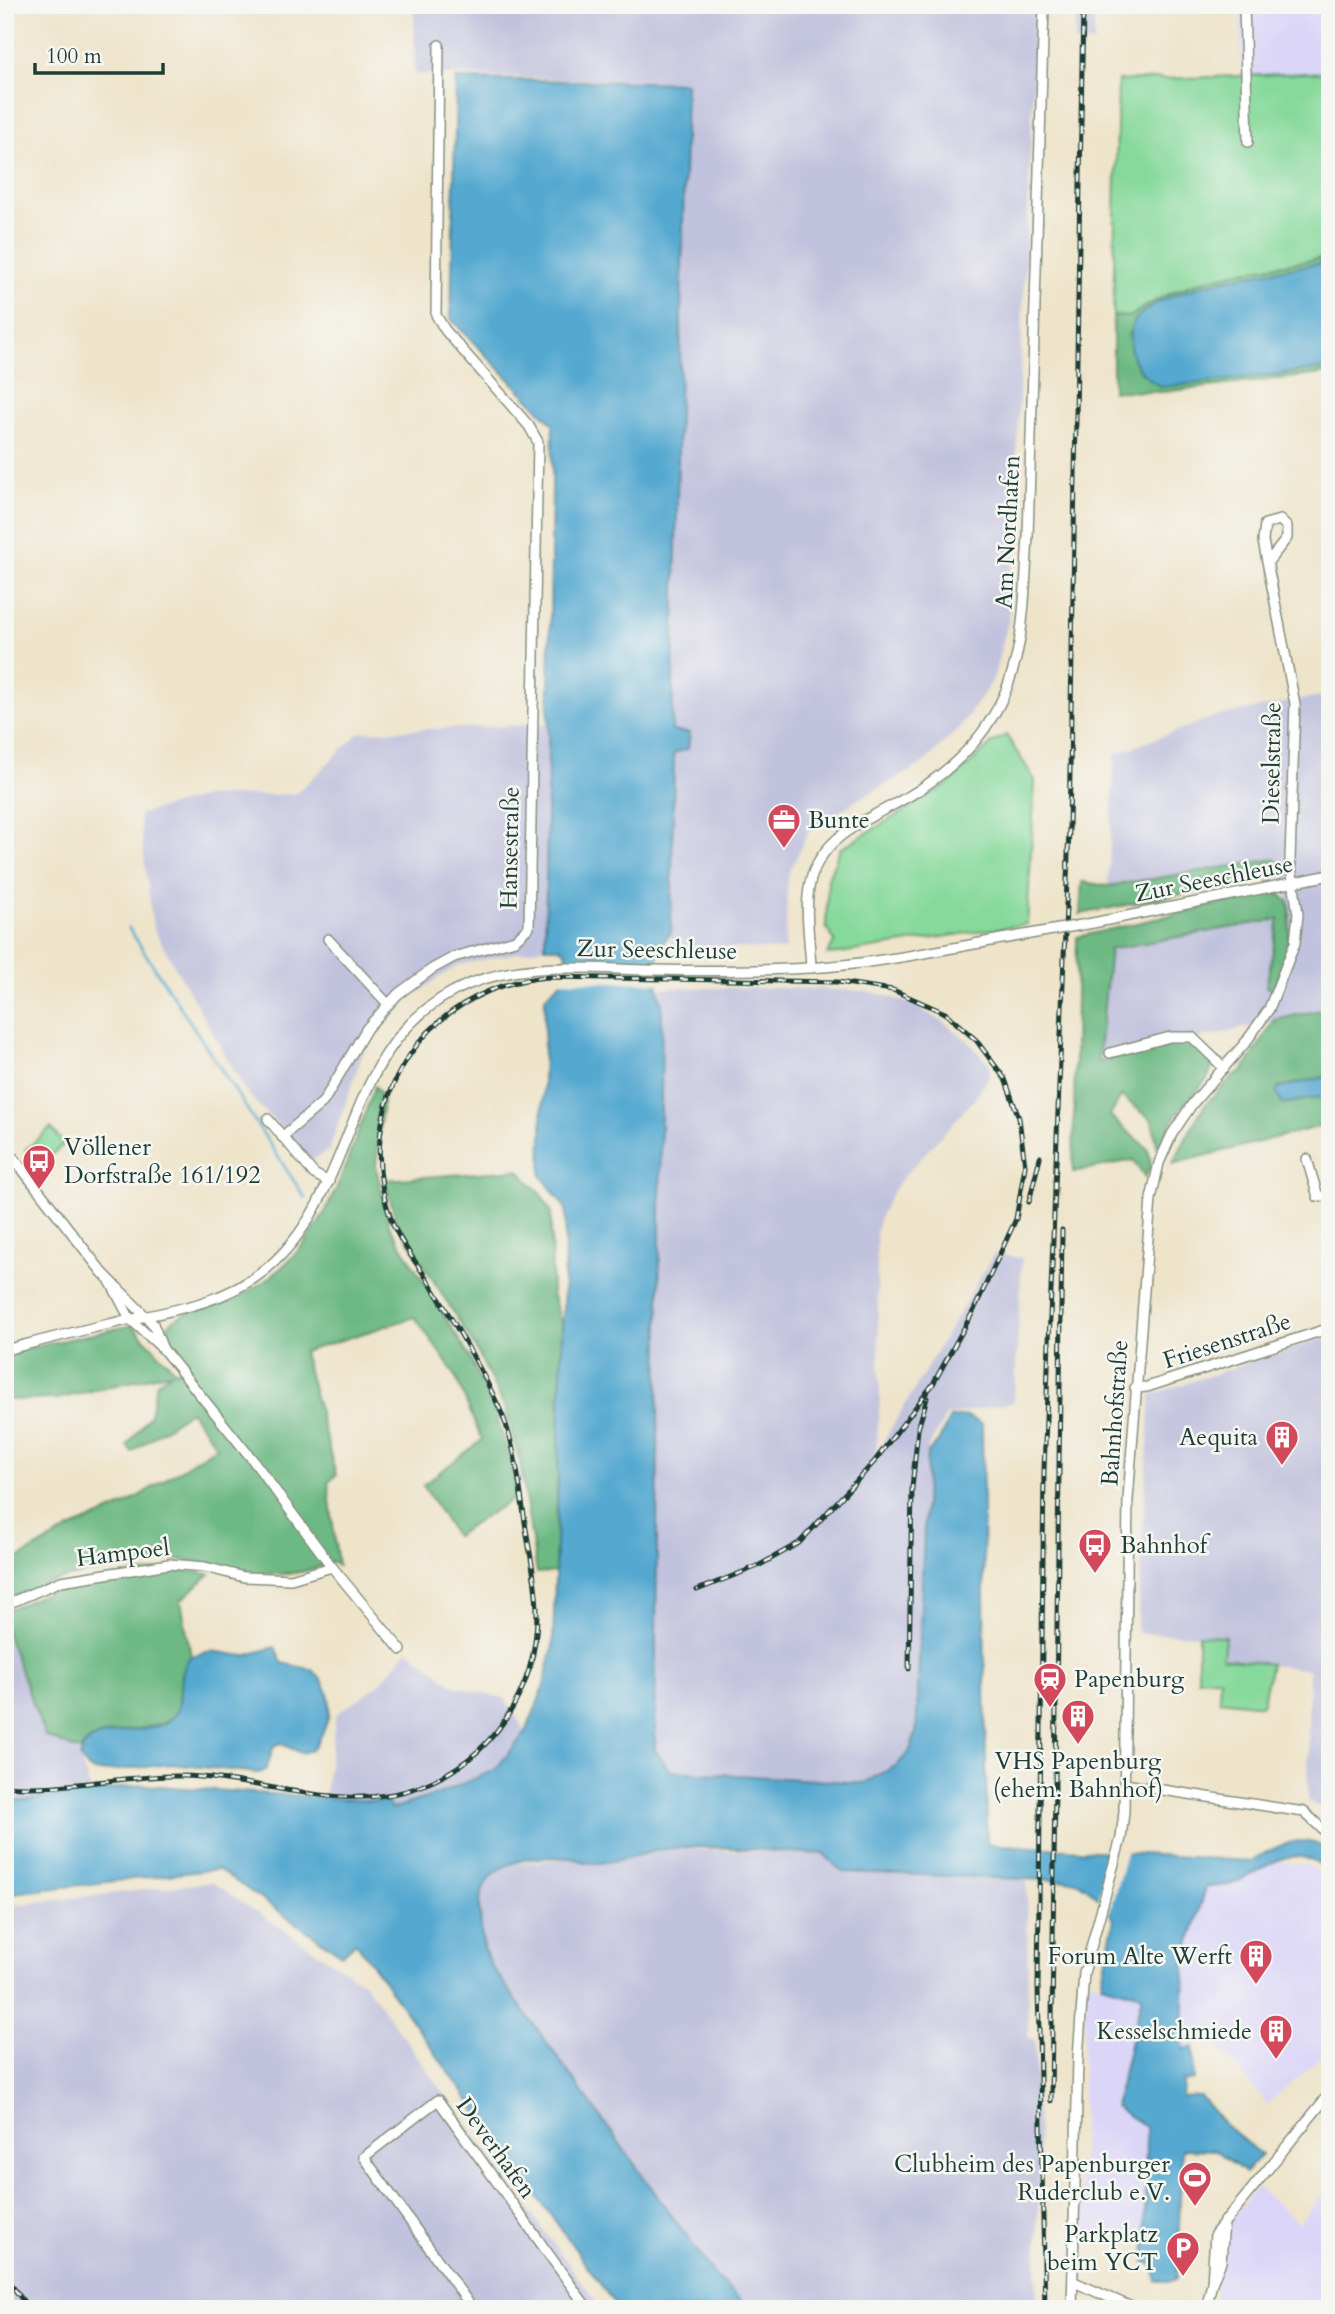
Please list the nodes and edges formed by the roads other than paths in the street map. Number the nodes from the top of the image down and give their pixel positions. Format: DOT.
graph roads {
  1 [pos="1044,5"];
  2 [pos="1244,5"];
  3 [pos="439,45"];
  4 [pos="1248,142"];
  5 [pos="1268,562"];
  6 [pos="1330,876"];
  7 [pos="1293,883"];
  8 [pos="328,939"];
  9 [pos="811,968"];
  10 [pos="387,1003"];
  11 [pos="1110,1052"];
  12 [pos="1224,1068"];
  13 [pos="268,1119"];
  14 [pos="282,1137"];
  15 [pos="5,1147"];
  16 [pos="1307,1159"];
  17 [pos="329,1182"];
  18 [pos="1330,1195"];
  19 [pos="110,1281"];
  20 [pos="145,1316"];
  21 [pos="130,1319"];
  22 [pos="1330,1328"];
  23 [pos="163,1349"];
  24 [pos="5,1350"];
  25 [pos="1135,1388"];
  26 [pos="332,1567"];
  27 [pos="5,1605"];
  28 [pos="401,1650"];
  29 [pos="1124,1784"];
  30 [pos="1326,1822"];
  31 [pos="1330,1836"];
  32 [pos="1330,2093"];
  33 [pos="1074,2282"];
  34 [pos="473,2309"];
  35 [pos="588,2309"];
  36 [pos="1072,2309"];
  37 [pos="1136,2309"];
  38 [pos="1206,2309"];
  1 -- 9 [label="street, Am Nordhafen"];
  2 -- 4 [label="street"];
  3 -- 10 [label="street, Hansestraße"];
  5 -- 7 [label="street, Dieselstraße"];
  6 -- 7 [label="street, Zur Seeschleuse"];
  7 -- 9 [label="street, Zur Seeschleuse, bridge"];
  7 -- 12 [label="street, Bahnhofstraße"];
  8 -- 10 [label="street"];
  9 -- 17 [label="street, Zur Seeschleuse"];
  10 -- 14 [label="street, Hansestraße"];
  11 -- 12 [label="street"];
  12 -- 25 [label="street, Bahnhofstraße"];
  13 -- 14 [label="street"];
  14 -- 17 [label="street"];
  15 -- 19 [label="street"];
  16 -- 18 [label="street"];
  17 -- 20 [label="street, Zur Seeschleuse"];
  19 -- 20 [label="street"];
  19 -- 21 [label="street"];
  20 -- 21 [label="street, Zur Seeschleuse"];
  20 -- 23 [label="street"];
  21 -- 23 [label="street"];
  21 -- 24 [label="street, Zur Seeschleuse"];
  22 -- 25 [label="street, Friesenstraße"];
  23 -- 26 [label="street"];
  25 -- 29 [label="street, Bahnhofstraße"];
  26 -- 27 [label="street, Hampoel"];
  26 -- 28 [label="street"];
  29 -- 30 [label="street"];
  29 -- 33 [label="street, Bahnhofstraße"];
  30 -- 31 [label="street"];
  32 -- 38 [label="street"];
  33 -- 36 [label="street, Bahnhofstraße"];
  33 -- 37 [label="street"];
  34 -- 35 [label="street, Deverhafen"];
}
